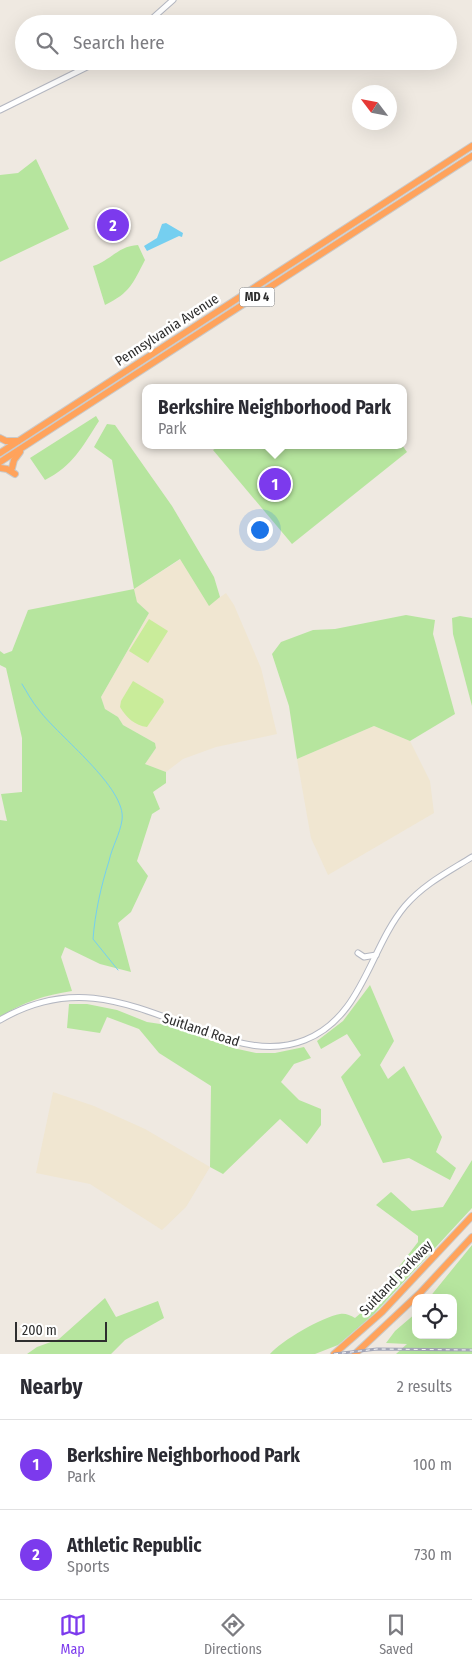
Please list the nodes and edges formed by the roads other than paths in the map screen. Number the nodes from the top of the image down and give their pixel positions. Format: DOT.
graph roads {
  1 [pos="173,0"];
  2 [pos="156,15"];
  3 [pos="81,70"];
  4 [pos="0,110"];
  5 [pos="472,146"];
  6 [pos="472,156"];
  7 [pos="0,438"];
  8 [pos="19,440"];
  9 [pos="29,444"];
  10 [pos="0,453"];
  11 [pos="0,462"];
  12 [pos="0,468"];
  13 [pos="472,857"];
  14 [pos="358,954"];
  15 [pos="376,955"];
  16 [pos="0,1020"];
  17 [pos="472,1216"];
  18 [pos="472,1237"];
  19 [pos="334,1354"];
  20 [pos="354,1354"];
  1 -- 2 [label="main road"];
  3 -- 4 [label="main road"];
  5 -- 8 [label="highway, Pennsylvania Avenue / MD 4"];
  6 -- 9 [label="highway, Pennsylvania Avenue / MD 4"];
  7 -- 8 [label="highway"];
  8 -- 10 [label="highway, Pennsylvania Avenue / MD 4"];
  9 -- 11 [label="highway, Pennsylvania Avenue / MD 4"];
  9 -- 12 [label="highway"];
  13 -- 15 [label="main road, Suitland Road"];
  14 -- 15 [label="main road"];
  15 -- 16 [label="main road, Suitland Road"];
  17 -- 19 [label="highway, Suitland Parkway"];
  18 -- 20 [label="highway, Suitland Parkway"];
}
